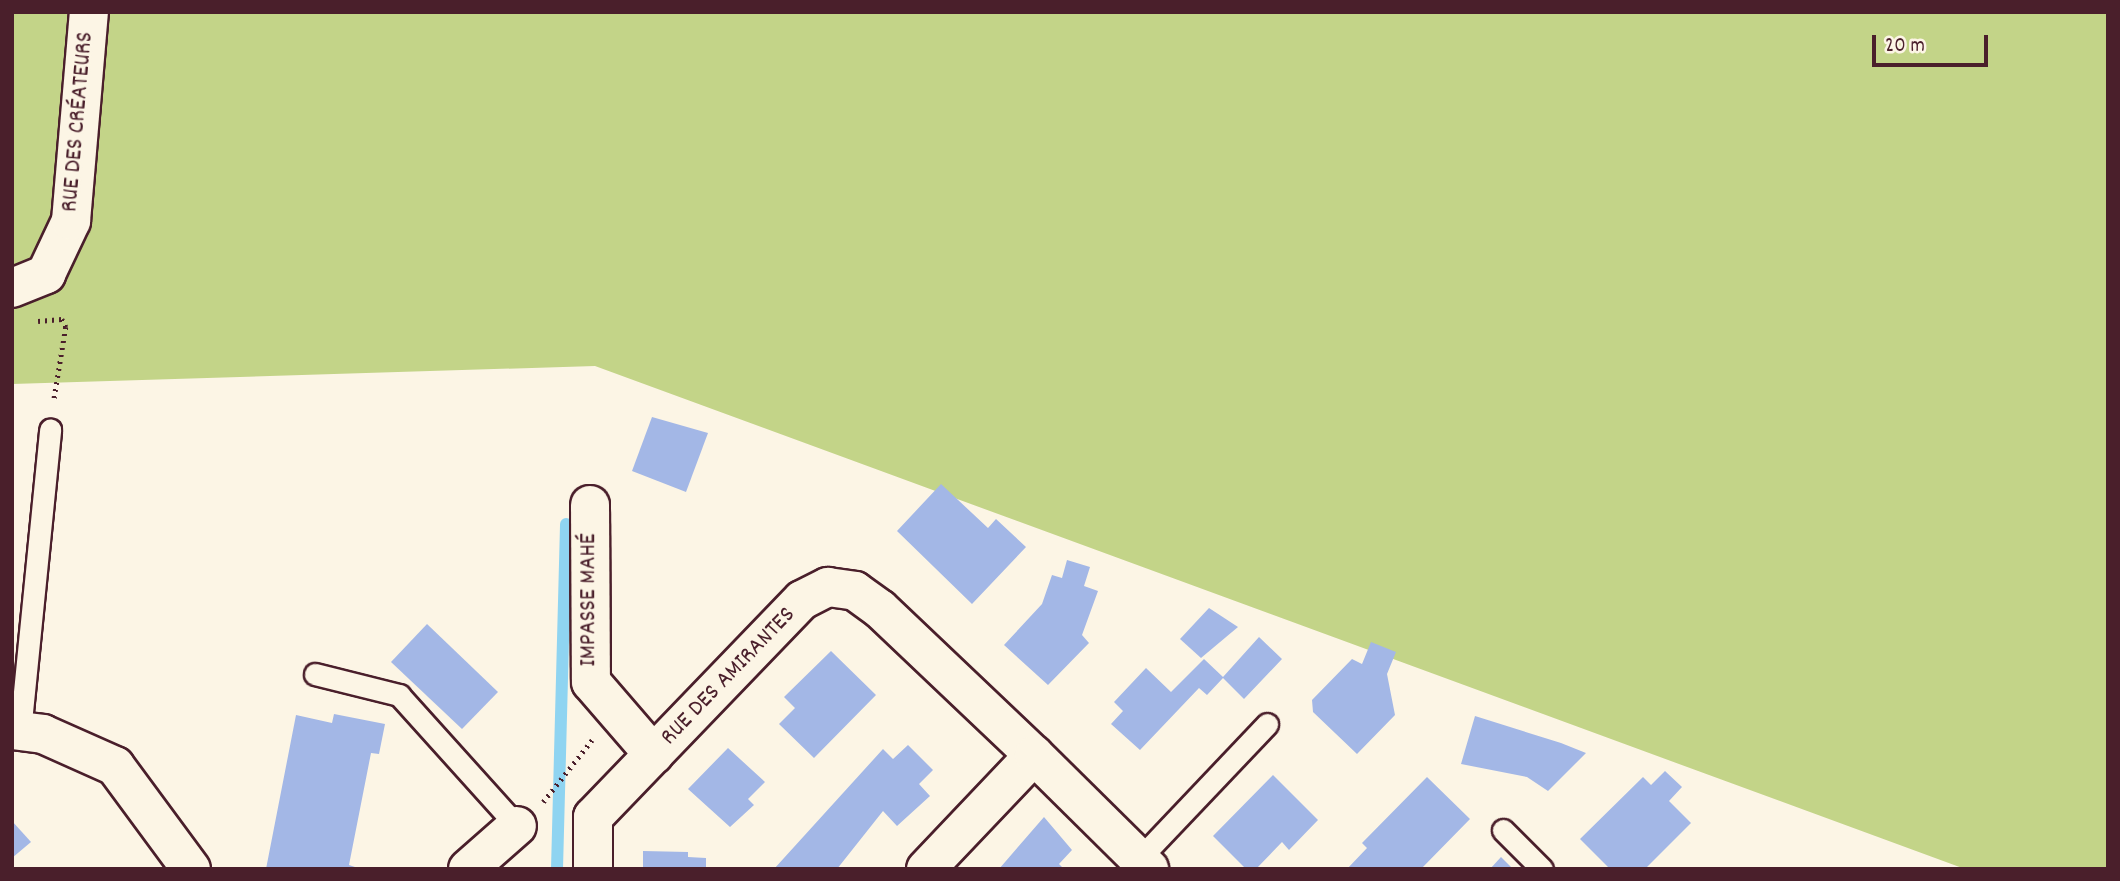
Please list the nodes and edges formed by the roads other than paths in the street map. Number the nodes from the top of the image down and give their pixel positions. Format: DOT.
graph roads {
  1 [pos="89,12"];
  2 [pos="12,288"];
  3 [pos="50,429"];
  4 [pos="590,505"];
  5 [pos="315,674"];
  6 [pos="1267,724"];
  7 [pos="16,731"];
  8 [pos="654,755"];
  9 [pos="1034,755"];
  10 [pos="517,826"];
  11 [pos="1503,830"];
  12 [pos="1144,864"];
  13 [pos="191,869"];
  14 [pos="468,869"];
  15 [pos="593,869"];
  16 [pos="926,869"];
  17 [pos="1542,869"];
  1 -- 2 [label="street, RUE DES CRÉATEURS"];
  3 -- 7 [label="lane"];
  4 -- 8 [label="street, IMPASSE MAHÉ"];
  5 -- 10 [label="lane"];
  6 -- 12 [label="lane"];
  7 -- 13 [label="street"];
  8 -- 9 [label="street, RUE DES AMIRANTES"];
  8 -- 15 [label="street, RUE DES AMIRANTES"];
  9 -- 12 [label="street, RUE DES AMIRANTES"];
  9 -- 16 [label="street"];
  10 -- 14 [label="street"];
  11 -- 17 [label="lane"];
}
